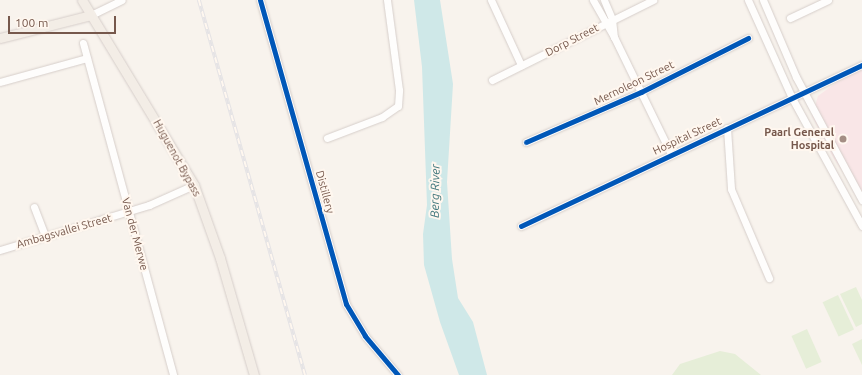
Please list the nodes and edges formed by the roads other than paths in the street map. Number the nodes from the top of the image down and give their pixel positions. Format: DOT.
graph roads {
  1 [pos="82,0"];
  2 [pos="122,0"];
  3 [pos="260,0"];
  4 [pos="388,0"];
  5 [pos="491,0"];
  6 [pos="593,0"];
  7 [pos="604,0"];
  8 [pos="653,0"];
  9 [pos="748,0"];
  10 [pos="763,0"];
  11 [pos="828,0"];
  12 [pos="91,15"];
  13 [pos="790,18"];
  14 [pos="612,19"];
  15 [pos="604,23"];
  16 [pos="614,37"];
  17 [pos="0,38"];
  18 [pos="748,38"];
  19 [pos="83,43"];
  20 [pos="87,58"];
  21 [pos="522,65"];
  22 [pos="862,65"];
  23 [pos="492,80"];
  24 [pos="0,82"];
  25 [pos="641,92"];
  26 [pos="804,92"];
  27 [pos="792,98"];
  28 [pos="726,128"];
  29 [pos="327,138"];
  30 [pos="526,142"];
  31 [pos="671,154"];
  32 [pos="194,185"];
  33 [pos="862,200"];
  34 [pos="34,207"];
  35 [pos="129,212"];
  36 [pos="521,226"];
  37 [pos="862,226"];
  38 [pos="45,236"];
  39 [pos="0,250"];
  40 [pos="769,278"];
  41 [pos="173,375"];
  42 [pos="254,375"];
  43 [pos="398,375"];
  1 -- 12 [label="main road, Huguenot Bypass"];
  2 -- 12 [label="street"];
  3 -- 43 [label="street, Distillery"];
  4 -- 29 [label="street"];
  5 -- 21 [label="street"];
  6 -- 15 [label="street"];
  7 -- 14 [label="street"];
  8 -- 14 [label="street, Dorp Street"];
  9 -- 27 [label="street"];
  10 -- 26 [label="street"];
  11 -- 13 [label="street"];
  12 -- 17 [label="main road"];
  12 -- 32 [label="main road, Huguenot Bypass"];
  14 -- 15 [label="street, Dorp Street"];
  14 -- 16 [label="street"];
  15 -- 16 [label="street"];
  15 -- 21 [label="street, Dorp Street"];
  16 -- 25 [label="street"];
  18 -- 25 [label="street, Mernoleon Street"];
  19 -- 20 [label="street, Van der Merwe"];
  20 -- 24 [label="street"];
  20 -- 35 [label="street, Van der Merwe"];
  21 -- 23 [label="street, Dorp Street"];
  22 -- 26 [label="street, Hospital Street"];
  25 -- 30 [label="street, Mernoleon Street"];
  25 -- 31 [label="street"];
  26 -- 27 [label="street, Hospital Street"];
  26 -- 33 [label="street"];
  27 -- 28 [label="street, Hospital Street"];
  27 -- 37 [label="street"];
  28 -- 31 [label="street, Hospital Street"];
  28 -- 40 [label="street"];
  31 -- 36 [label="street, Hospital Street"];
  32 -- 35 [label="street, Ambagsvallei Street"];
  32 -- 42 [label="main road, Huguenot Bypass"];
  34 -- 38 [label="street"];
  35 -- 38 [label="street, Ambagsvallei Street"];
  35 -- 41 [label="street, Van der Merwe"];
  38 -- 39 [label="street, Ambagsvallei Street"];
}
